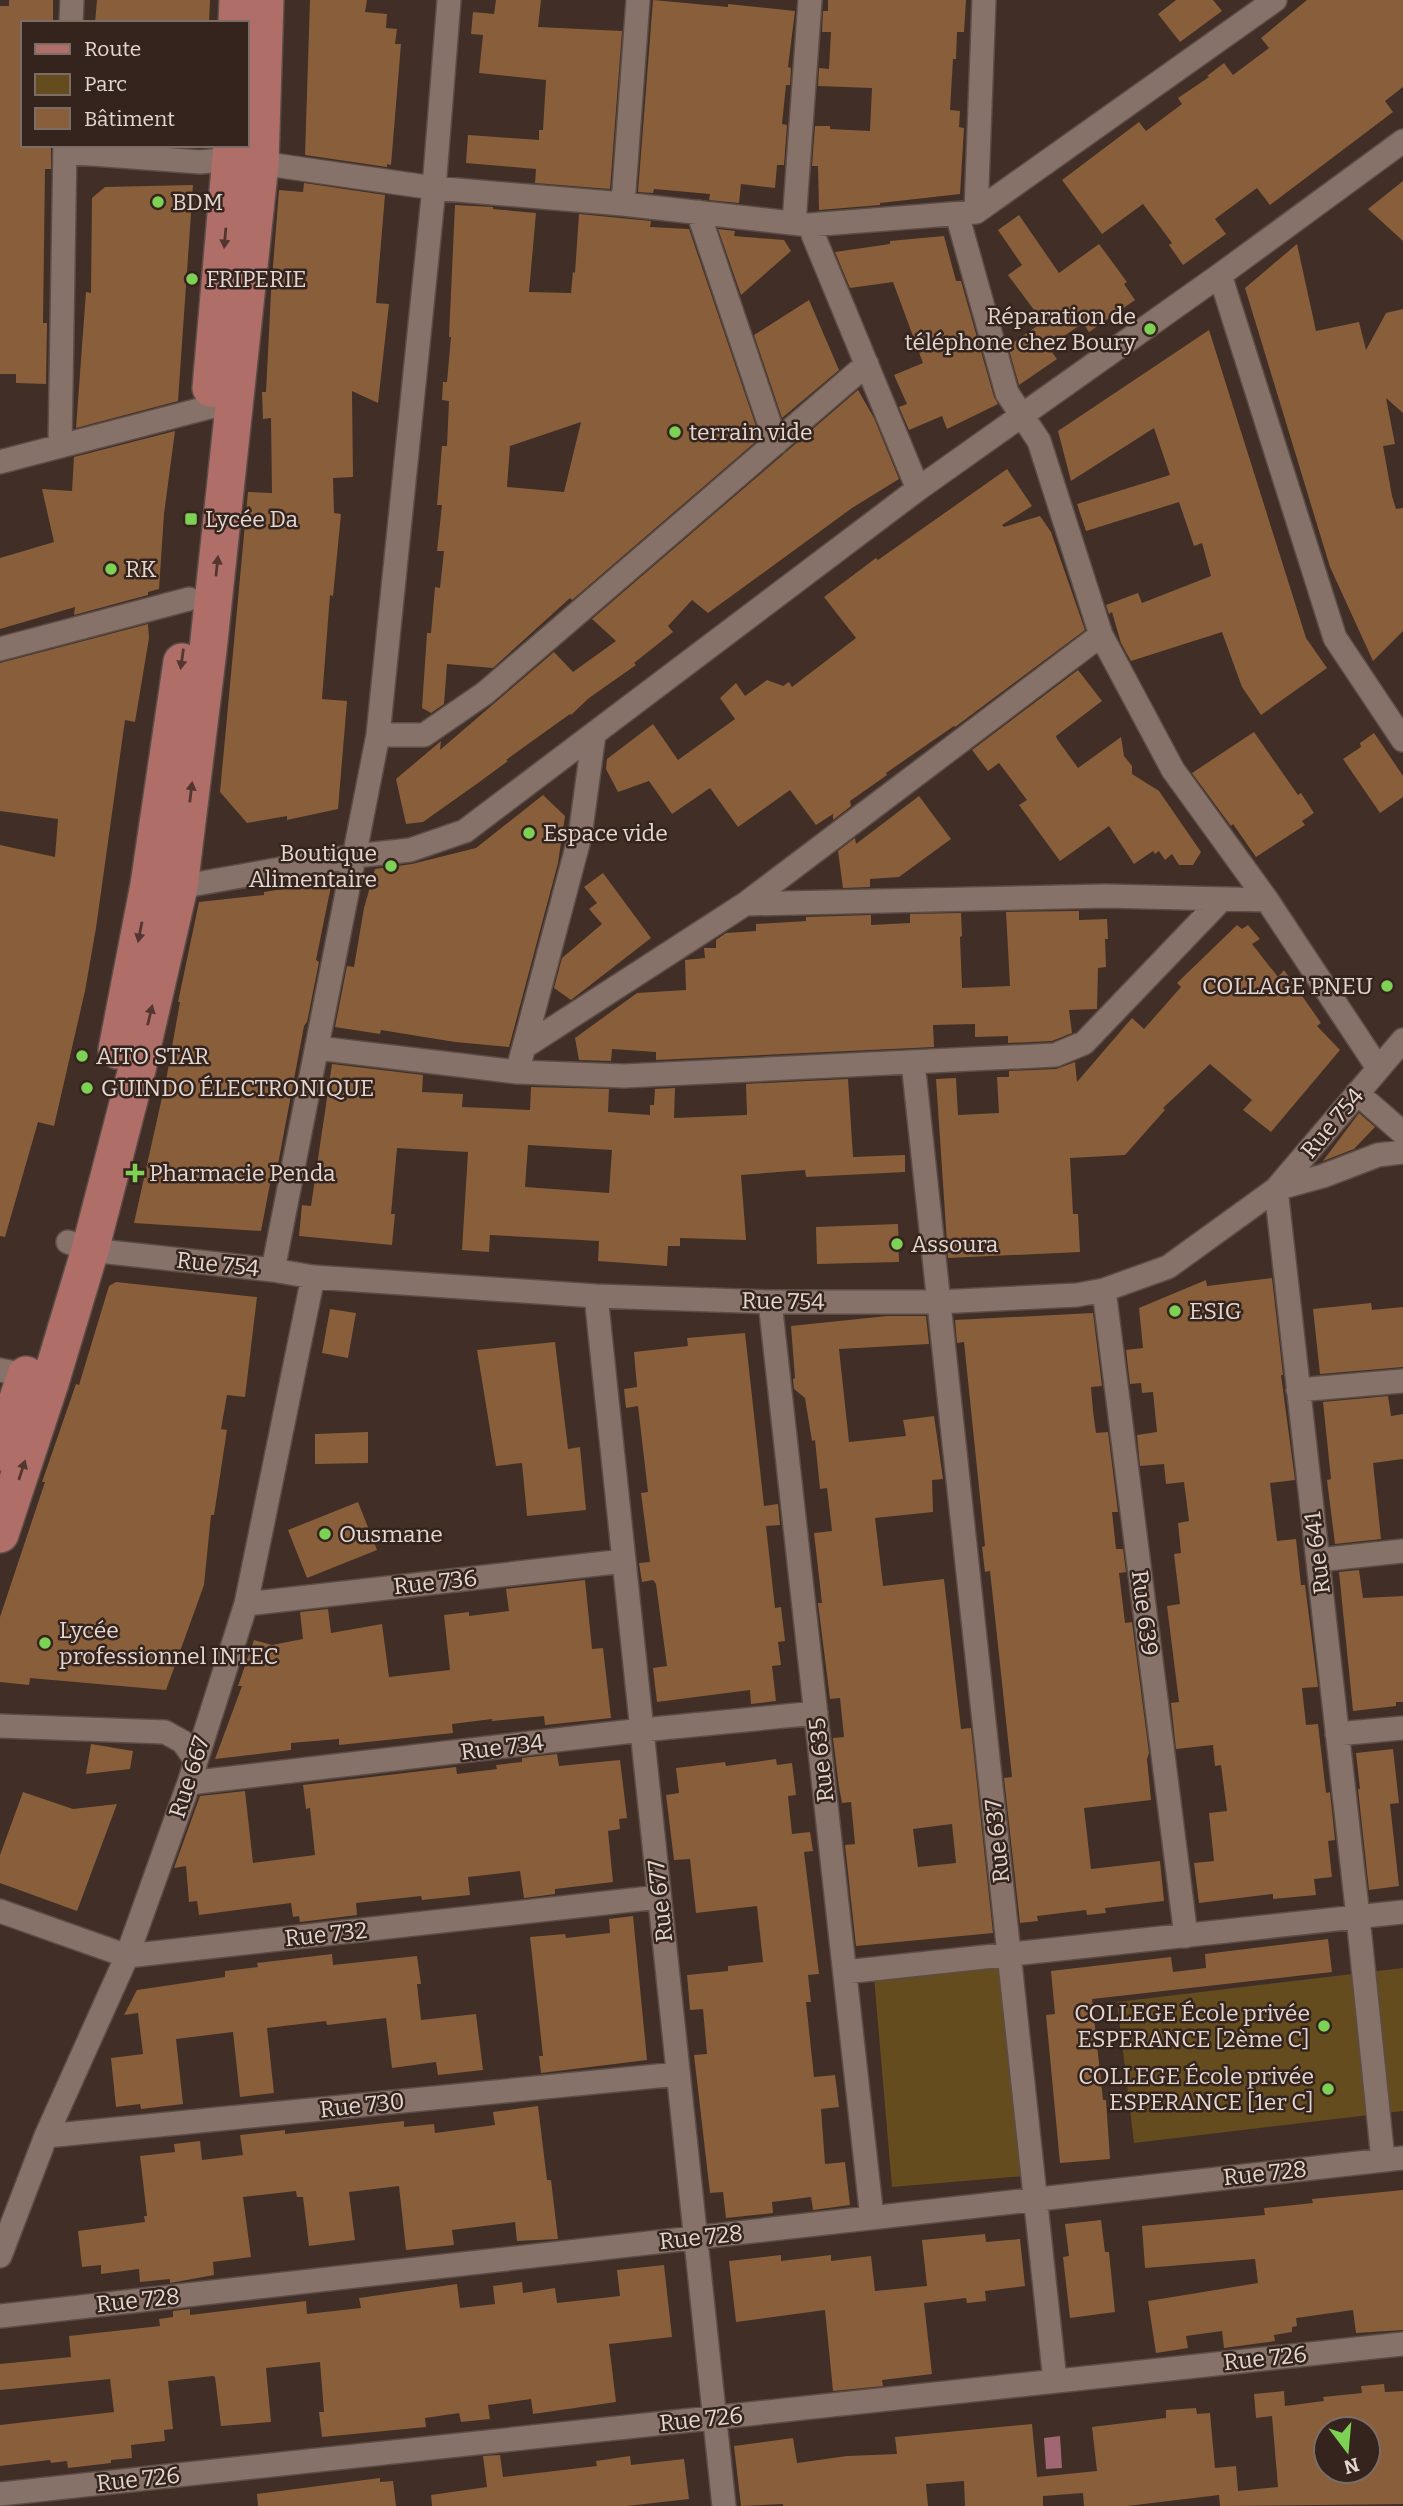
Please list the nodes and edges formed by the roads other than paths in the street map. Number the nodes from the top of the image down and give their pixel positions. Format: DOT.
graph roads {
  1 [pos="72,0"];
  2 [pos="238,0"];
  3 [pos="265,0"];
  4 [pos="449,0"];
  5 [pos="638,0"];
  6 [pos="810,0"];
  7 [pos="984,0"];
  8 [pos="1275,0"];
  9 [pos="71,21"];
  10 [pos="237,21"];
  11 [pos="248,115"];
  12 [pos="1403,141"];
  13 [pos="65,149"];
  14 [pos="242,156"];
  15 [pos="435,188"];
  16 [pos="623,204"];
  17 [pos="698,212"];
  18 [pos="967,213"];
  19 [pos="802,224"];
  20 [pos="1220,275"];
  21 [pos="867,364"];
  22 [pos="222,406"];
  23 [pos="1022,415"];
  24 [pos="776,443"];
  25 [pos="60,446"];
  26 [pos="0,461"];
  27 [pos="918,489"];
  28 [pos="189,599"];
  29 [pos="1101,635"];
  30 [pos="0,649"];
  31 [pos="594,734"];
  32 [pos="378,735"];
  33 [pos="1402,737"];
  34 [pos="355,856"];
  35 [pos="164,886"];
  36 [pos="1222,899"];
  37 [pos="1266,900"];
  38 [pos="745,904"];
  39 [pos="1403,1040"];
  40 [pos="524,1047"];
  41 [pos="317,1048"];
  42 [pos="913,1062"];
  43 [pos="1378,1068"];
  44 [pos="517,1072"];
  45 [pos="1357,1093"];
  46 [pos="1403,1133"];
  47 [pos="1403,1152"];
  48 [pos="1276,1189"];
  49 [pos="79,1246"];
  50 [pos="273,1270"];
  51 [pos="313,1277"];
  52 [pos="1104,1290"];
  53 [pos="596,1296"];
  54 [pos="770,1302"];
  55 [pos="939,1302"];
  56 [pos="13,1372"];
  57 [pos="1403,1381"];
  58 [pos="1298,1390"];
  59 [pos="0,1452"];
  60 [pos="0,1534"];
  61 [pos="1403,1551"];
  62 [pos="1318,1560"];
  63 [pos="624,1561"];
  64 [pos="246,1604"];
  65 [pos="816,1713"];
  66 [pos="0,1726"];
  67 [pos="1403,1728"];
  68 [pos="642,1730"];
  69 [pos="1337,1734"];
  70 [pos="195,1759"];
  71 [pos="189,1783"];
  72 [pos="659,1897"];
  73 [pos="0,1911"];
  74 [pos="1403,1912"];
  75 [pos="1358,1917"];
  76 [pos="1186,1936"];
  77 [pos="1010,1954"];
  78 [pos="127,1956"];
  79 [pos="845,1972"];
  80 [pos="678,2074"];
  81 [pos="46,2136"];
  82 [pos="1393,2159"];
  83 [pos="1036,2199"];
  84 [pos="872,2218"];
  85 [pos="695,2238"];
  86 [pos="0,2256"];
  87 [pos="0,2316"];
  88 [pos="1403,2344"];
  89 [pos="1055,2381"];
  90 [pos="714,2417"];
  91 [pos="0,2494"];
  92 [pos="724,2506"];
  1 -- 9 [label="street"];
  2 -- 10 [label="main road"];
  3 -- 11 [label="main road"];
  4 -- 15 [label="street"];
  5 -- 16 [label="street"];
  6 -- 19 [label="street"];
  7 -- 18 [label="street"];
  8 -- 18 [label="street"];
  12 -- 20 [label="street"];
  13 -- 14 [label="street"];
  13 -- 25 [label="street"];
  14 -- 15 [label="street"];
  14 -- 22 [label="main road"];
  15 -- 16 [label="street"];
  15 -- 32 [label="street"];
  16 -- 17 [label="street"];
  17 -- 19 [label="street"];
  17 -- 24 [label="street"];
  18 -- 19 [label="street"];
  18 -- 23 [label="street"];
  19 -- 21 [label="street"];
  20 -- 23 [label="street"];
  20 -- 33 [label="street"];
  21 -- 24 [label="street"];
  21 -- 27 [label="street"];
  22 -- 25 [label="street"];
  22 -- 28 [label="main road"];
  35 -- 22 [label="main road, one-way"];
  23 -- 27 [label="street"];
  23 -- 29 [label="street"];
  24 -- 32 [label="street"];
  25 -- 26 [label="street"];
  27 -- 31 [label="street"];
  28 -- 30 [label="street"];
  28 -- 35 [label="main road, one-way"];
  29 -- 37 [label="street"];
  29 -- 38 [label="street"];
  31 -- 34 [label="street"];
  31 -- 40 [label="street"];
  32 -- 34 [label="street"];
  34 -- 35 [label="street"];
  34 -- 41 [label="street"];
  35 -- 49 [label="main road"];
  36 -- 37 [label="street"];
  36 -- 38 [label="street"];
  36 -- 42 [label="street"];
  37 -- 43 [label="street"];
  38 -- 40 [label="street"];
  39 -- 43 [label="street, Rue 754"];
  40 -- 44 [label="street"];
  41 -- 44 [label="street"];
  41 -- 50 [label="street"];
  42 -- 44 [label="street"];
  42 -- 55 [label="street, Rue 637"];
  43 -- 45 [label="street, Rue 754"];
  45 -- 46 [label="street"];
  45 -- 48 [label="street, Rue 754"];
  47 -- 48 [label="street"];
  48 -- 52 [label="street, Rue 754"];
  48 -- 58 [label="street, Rue 641"];
  49 -- 50 [label="street, Rue 754"];
  49 -- 56 [label="main road"];
  60 -- 49 [label="main road, one-way"];
  50 -- 51 [label="street, Rue 754"];
  51 -- 53 [label="street, Rue 754"];
  51 -- 64 [label="street, Rue 667"];
  52 -- 55 [label="street, Rue 754"];
  52 -- 76 [label="street, Rue 639"];
  53 -- 54 [label="street, Rue 754"];
  53 -- 63 [label="street, Rue 677"];
  54 -- 55 [label="street, Rue 754"];
  54 -- 65 [label="street, Rue 635"];
  55 -- 77 [label="street, Rue 637"];
  56 -- 59 [label="main road"];
  57 -- 58 [label="street"];
  58 -- 62 [label="street, Rue 641"];
  61 -- 62 [label="street"];
  62 -- 69 [label="street, Rue 641"];
  63 -- 64 [label="street, Rue 736"];
  63 -- 68 [label="street, Rue 677"];
  64 -- 70 [label="street, Rue 667"];
  65 -- 68 [label="street, Rue 734"];
  65 -- 79 [label="street, Rue 635"];
  66 -- 70 [label="street"];
  67 -- 69 [label="street"];
  68 -- 71 [label="street, Rue 734"];
  68 -- 72 [label="street, Rue 677"];
  69 -- 75 [label="street, Rue 641"];
  70 -- 71 [label="street, Rue 667"];
  71 -- 78 [label="street, Rue 667"];
  72 -- 78 [label="street, Rue 732"];
  72 -- 80 [label="street, Rue 677"];
  73 -- 78 [label="street, Rue 732"];
  74 -- 75 [label="street"];
  75 -- 76 [label="street"];
  75 -- 82 [label="street, Rue 641"];
  76 -- 77 [label="street"];
  77 -- 79 [label="street"];
  77 -- 83 [label="street, Rue 637"];
  78 -- 81 [label="street, Rue 667"];
  79 -- 84 [label="street, Rue 635"];
  80 -- 81 [label="street, Rue 730"];
  80 -- 85 [label="street, Rue 677"];
  81 -- 86 [label="street, Rue 667"];
  82 -- 83 [label="street, Rue 728"];
  83 -- 84 [label="street, Rue 728"];
  83 -- 89 [label="street, Rue 637"];
  84 -- 85 [label="street, Rue 728"];
  85 -- 87 [label="street, Rue 728"];
  85 -- 90 [label="street, Rue 677"];
  88 -- 89 [label="street, Rue 726"];
  89 -- 90 [label="street, Rue 726"];
  90 -- 91 [label="street, Rue 726"];
  90 -- 92 [label="street, Rue 677"];
}
